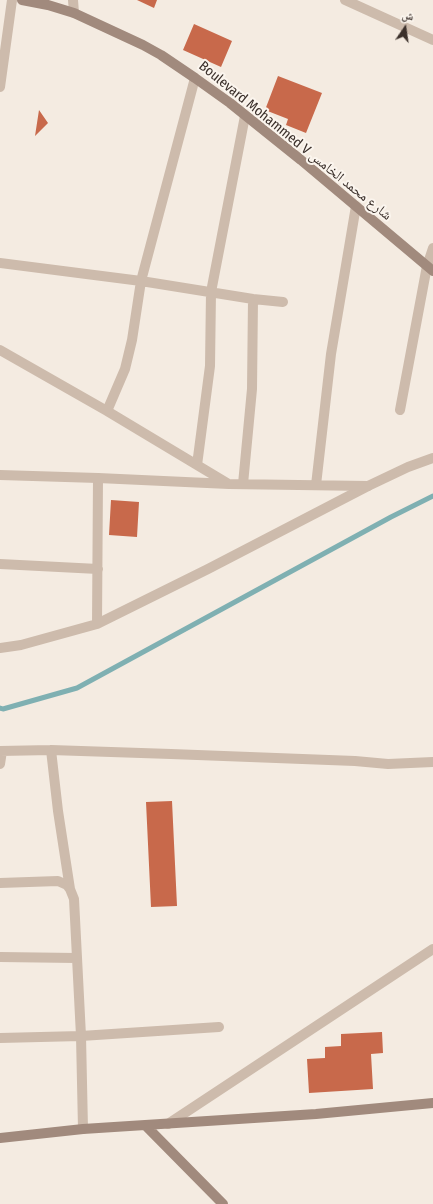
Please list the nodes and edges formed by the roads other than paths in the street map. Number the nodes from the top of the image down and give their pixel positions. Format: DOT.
graph roads {
  1 [pos="12,0"];
  2 [pos="22,0"];
  3 [pos="73,0"];
  4 [pos="345,0"];
  5 [pos="74,13"];
  6 [pos="433,40"];
  7 [pos="196,78"];
  8 [pos="0,87"];
  9 [pos="246,116"];
  10 [pos="356,206"];
  11 [pos="433,248"];
  12 [pos="0,264"];
  13 [pos="430,269"];
  14 [pos="141,281"];
  15 [pos="211,292"];
  16 [pos="253,299"];
  17 [pos="282,302"];
  18 [pos="0,350"];
  19 [pos="400,410"];
  20 [pos="107,411"];
  21 [pos="433,458"];
  22 [pos="197,465"];
  23 [pos="0,475"];
  24 [pos="98,478"];
  25 [pos="229,484"];
  26 [pos="243,484"];
  27 [pos="316,485"];
  28 [pos="368,486"];
  29 [pos="0,564"];
  30 [pos="98,569"];
  31 [pos="97,624"];
  32 [pos="0,648"];
  33 [pos="51,750"];
  34 [pos="1,751"];
  35 [pos="433,762"];
  36 [pos="0,764"];
  37 [pos="0,883"];
  38 [pos="70,889"];
  39 [pos="433,949"];
  40 [pos="0,957"];
  41 [pos="76,958"];
  42 [pos="219,1027"];
  43 [pos="81,1036"];
  44 [pos="0,1038"];
  45 [pos="433,1103"];
  46 [pos="168,1124"];
  47 [pos="146,1126"];
  48 [pos="83,1129"];
  49 [pos="0,1138"];
  50 [pos="223,1204"];
  1 -- 8 [label="street"];
  2 -- 5 [label="street, Boulevard Mohammed V شارع محمد الخامس"];
  3 -- 5 [label="street"];
  4 -- 6 [label="street"];
  5 -- 7 [label="street, Boulevard Mohammed V شارع محمد الخامس"];
  7 -- 9 [label="street, Boulevard Mohammed V شارع محمد الخامس"];
  7 -- 14 [label="street"];
  9 -- 10 [label="street, Boulevard Mohammed V شارع محمد الخامس"];
  9 -- 15 [label="street"];
  10 -- 13 [label="street, Boulevard Mohammed V شارع محمد الخامس"];
  10 -- 27 [label="street"];
  11 -- 13 [label="street"];
  12 -- 14 [label="street"];
  13 -- 19 [label="street"];
  14 -- 15 [label="street"];
  14 -- 20 [label="street"];
  15 -- 16 [label="street"];
  15 -- 22 [label="street"];
  16 -- 17 [label="street"];
  16 -- 26 [label="street"];
  18 -- 20 [label="street"];
  20 -- 22 [label="street"];
  21 -- 28 [label="street"];
  22 -- 25 [label="street"];
  23 -- 24 [label="street"];
  24 -- 25 [label="street"];
  24 -- 30 [label="street"];
  25 -- 26 [label="street"];
  26 -- 27 [label="street"];
  27 -- 28 [label="street"];
  28 -- 31 [label="street"];
  29 -- 30 [label="street"];
  30 -- 31 [label="street"];
  31 -- 32 [label="street"];
  33 -- 34 [label="street"];
  33 -- 35 [label="street"];
  33 -- 38 [label="street"];
  34 -- 36 [label="street"];
  37 -- 38 [label="street"];
  38 -- 41 [label="street"];
  39 -- 46 [label="street"];
  40 -- 41 [label="street"];
  41 -- 43 [label="street"];
  42 -- 43 [label="street"];
  43 -- 44 [label="street"];
  43 -- 48 [label="street"];
  45 -- 46 [label="street"];
  46 -- 47 [label="street"];
  47 -- 48 [label="street"];
  47 -- 50 [label="street"];
  48 -- 49 [label="street"];
}
